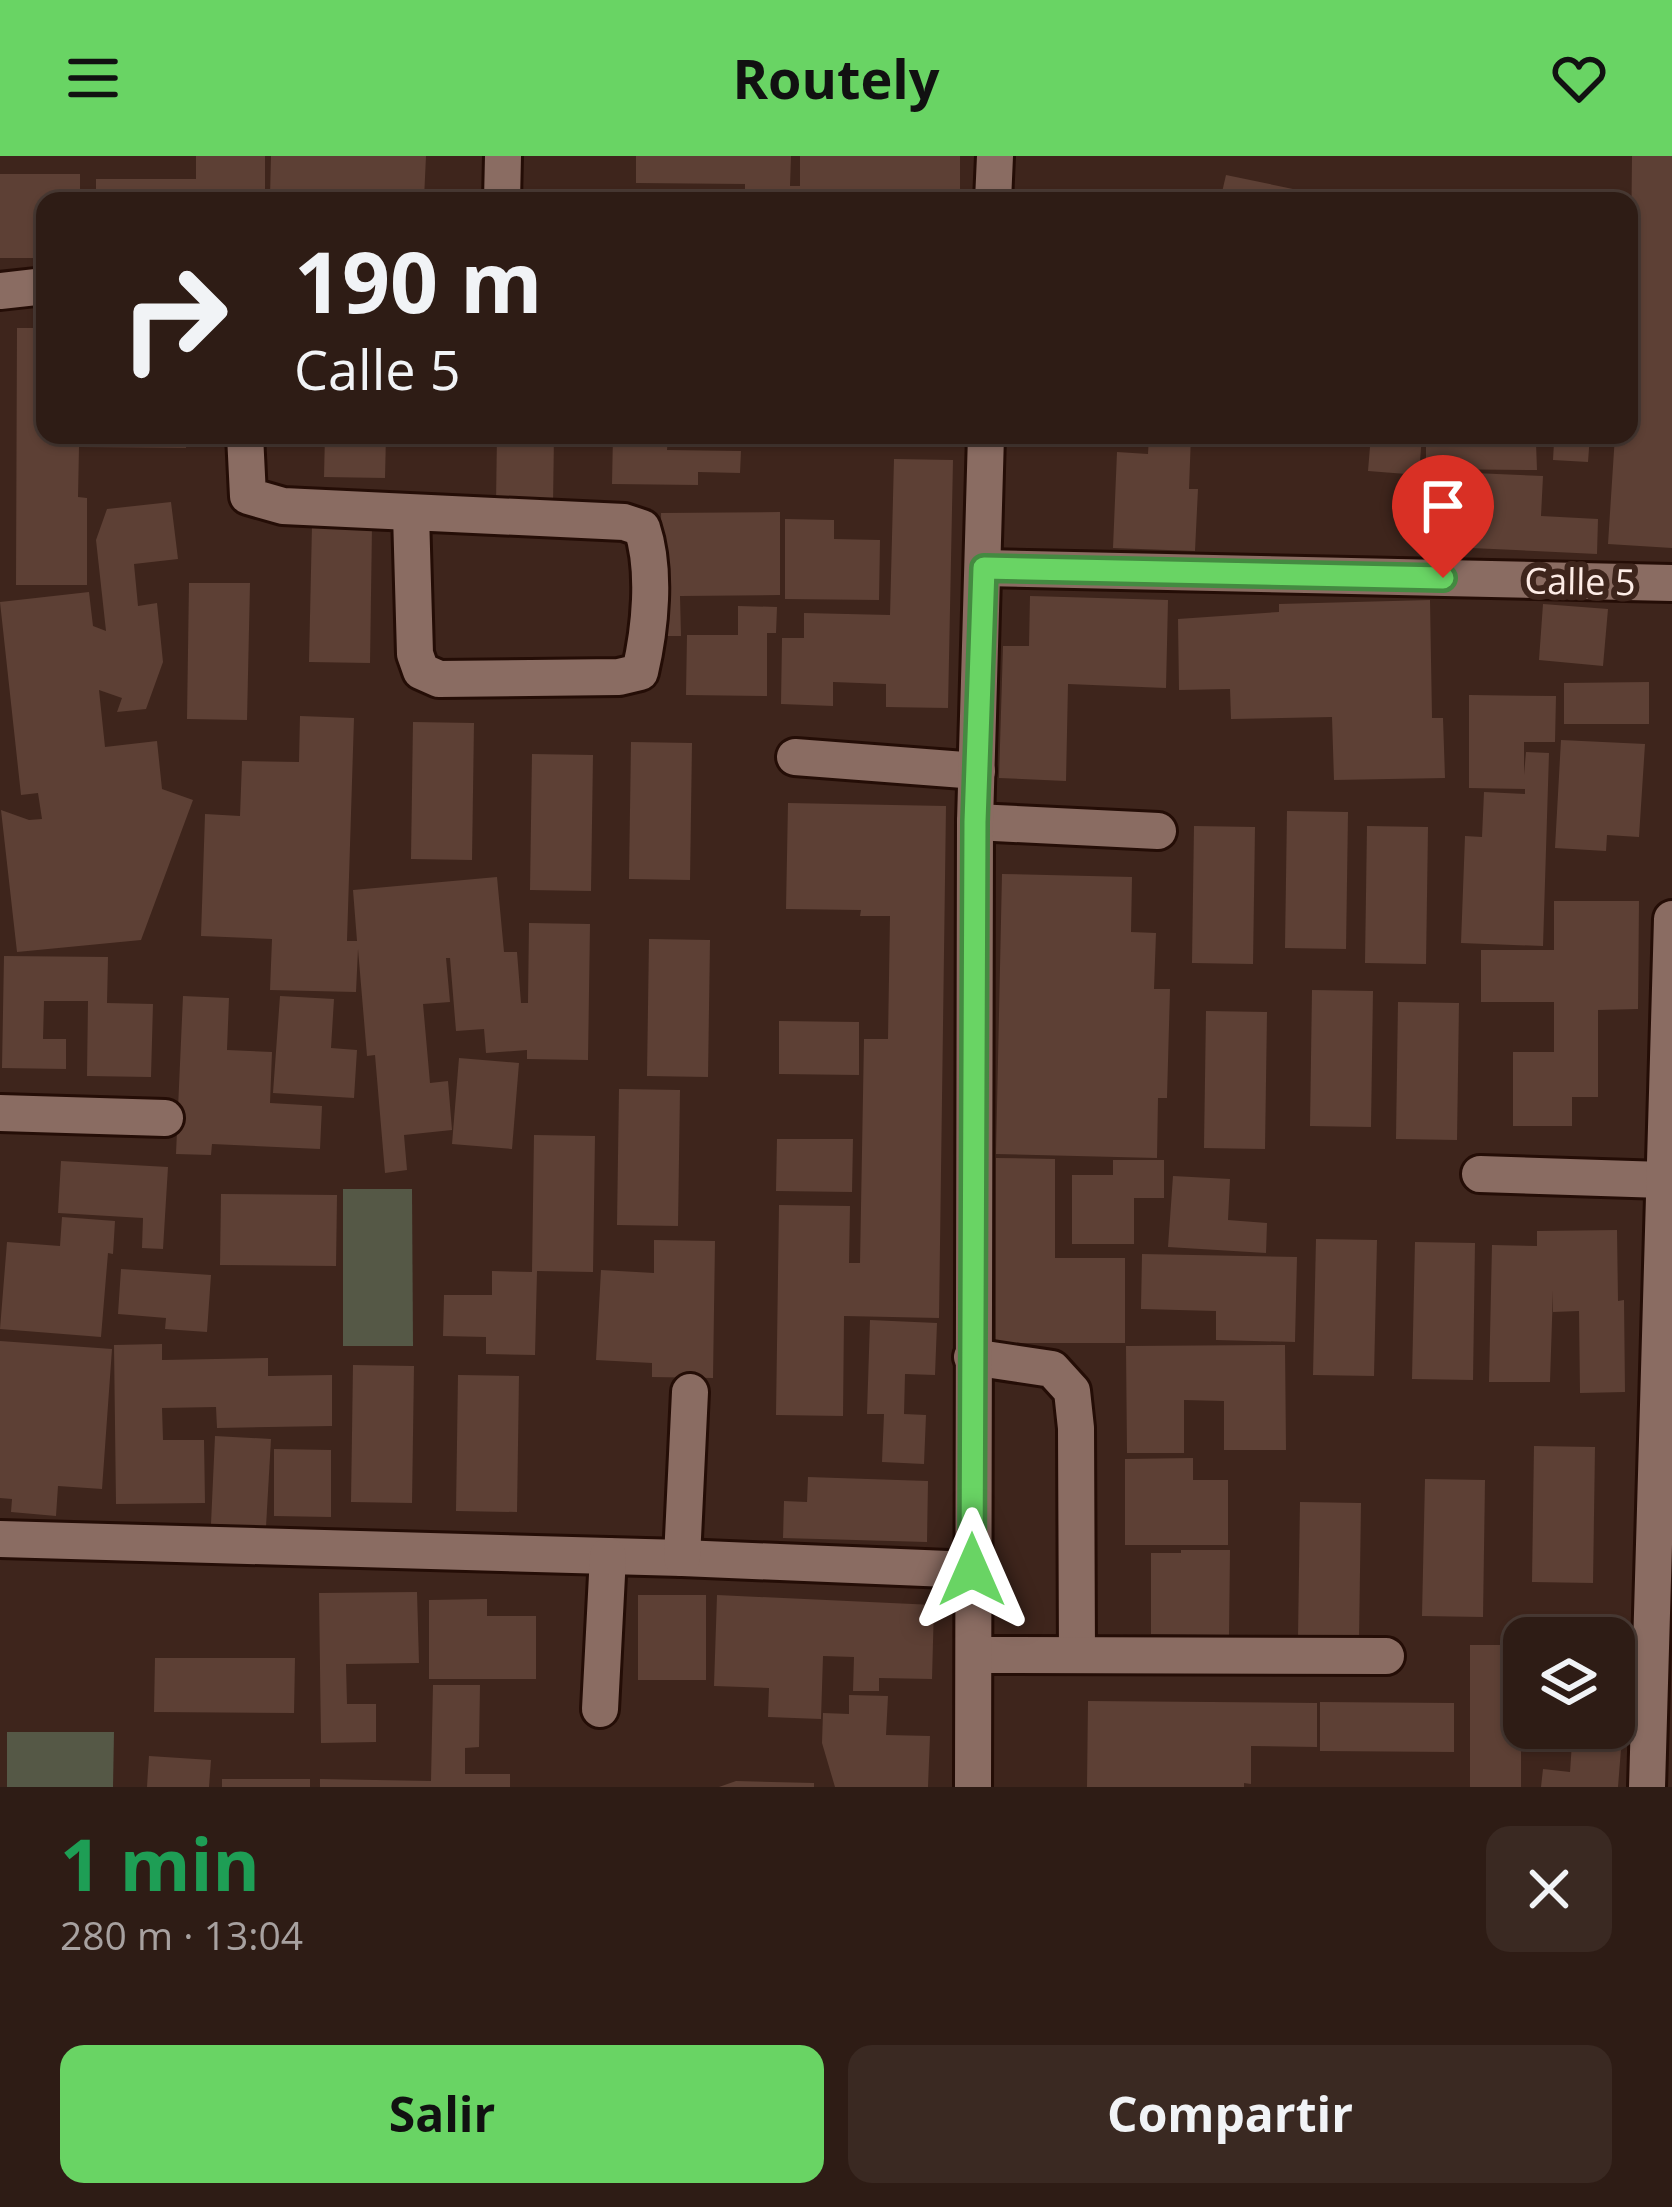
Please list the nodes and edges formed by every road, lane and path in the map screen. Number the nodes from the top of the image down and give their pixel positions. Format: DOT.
graph roads {
  1 [pos="503,156"];
  2 [pos="995,156"];
  3 [pos="502,192"];
  4 [pos="993,192"];
  5 [pos="36,287"];
  6 [pos="0,292"];
  7 [pos="245,444"];
  8 [pos="986,444"];
  9 [pos="411,514"];
  10 [pos="984,568"];
  11 [pos="1672,583"];
  12 [pos="795,757"];
  13 [pos="977,770"];
  14 [pos="975,822"];
  15 [pos="1158,832"];
  16 [pos="1672,919"];
  17 [pos="0,1113"];
  18 [pos="165,1118"];
  19 [pos="1480,1174"];
  20 [pos="1664,1180"];
  21 [pos="1666,1330"];
  22 [pos="972,1357"];
  23 [pos="690,1392"];
  24 [pos="0,1539"];
  25 [pos="608,1556"];
  26 [pos="682,1558"];
  27 [pos="972,1570"];
  28 [pos="1663,1570"];
  29 [pos="1076,1653"];
  30 [pos="974,1655"];
  31 [pos="1386,1656"];
  32 [pos="600,1709"];
  33 [pos="973,1787"];
  34 [pos="1647,1787"];
  1 -- 3 [label="street"];
  2 -- 4 [label="street"];
  5 -- 6 [label="street"];
  7 -- 9 [label="street"];
  8 -- 10 [label="street"];
  9 -- 9 [label="street"];
  10 -- 11 [label="street, Calle 5"];
  10 -- 13 [label="street"];
  12 -- 13 [label="street"];
  13 -- 14 [label="street"];
  14 -- 15 [label="street"];
  14 -- 22 [label="street"];
  16 -- 20 [label="street"];
  17 -- 18 [label="street"];
  19 -- 20 [label="street"];
  20 -- 21 [label="street"];
  21 -- 28 [label="street"];
  22 -- 27 [label="street"];
  22 -- 29 [label="street"];
  23 -- 26 [label="street"];
  24 -- 25 [label="street"];
  25 -- 26 [label="street"];
  25 -- 32 [label="street"];
  26 -- 27 [label="street"];
  27 -- 30 [label="street"];
  28 -- 34 [label="street"];
  29 -- 30 [label="street"];
  29 -- 31 [label="street"];
  30 -- 33 [label="street"];
}
